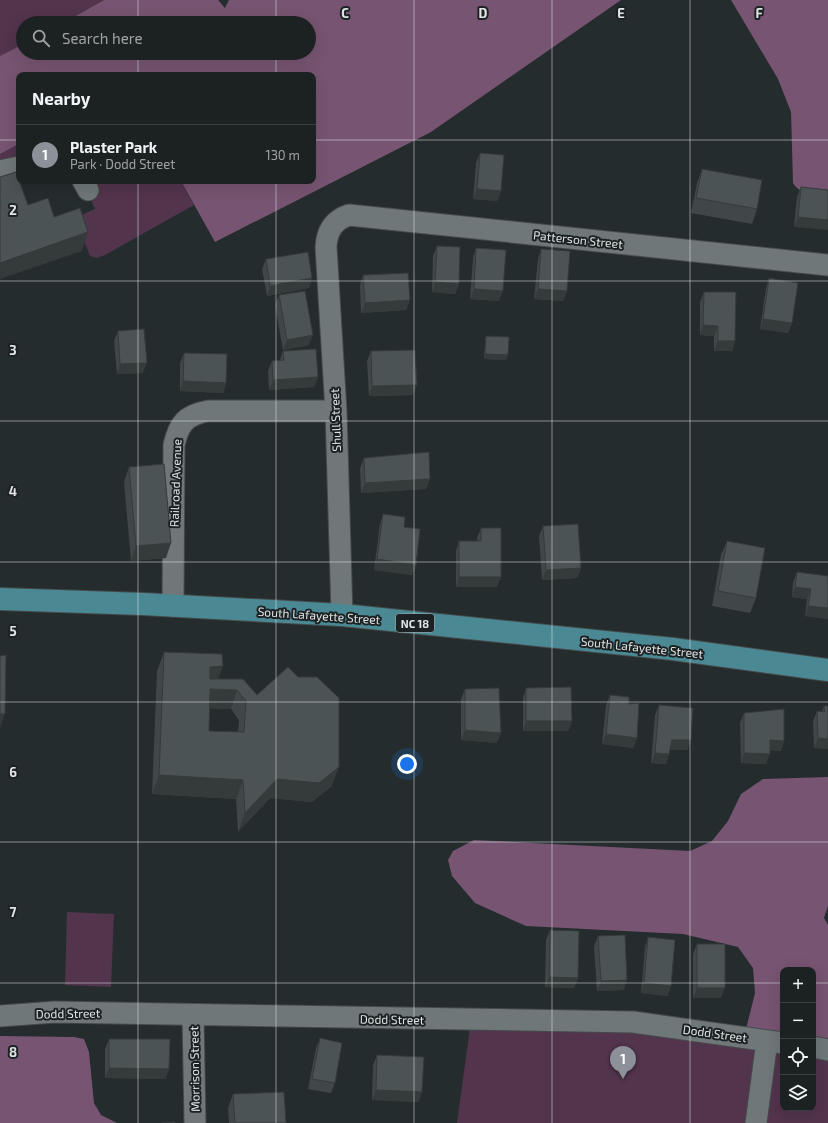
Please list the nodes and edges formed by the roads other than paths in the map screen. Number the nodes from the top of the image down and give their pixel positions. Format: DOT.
graph roads {
  1 [pos="16,168"];
  2 [pos="0,171"];
  3 [pos="332,226"];
  4 [pos="828,265"];
  5 [pos="336,411"];
  6 [pos="0,599"];
  7 [pos="173,606"];
  8 [pos="342,615"];
  9 [pos="828,670"];
  10 [pos="193,1015"];
  11 [pos="0,1016"];
  12 [pos="775,1042"];
  13 [pos="816,1048"];
  14 [pos="828,1050"];
  15 [pos="195,1123"];
  16 [pos="756,1123"];
  1 -- 2 [label="street"];
  3 -- 4 [label="street, Patterson Street"];
  3 -- 5 [label="street, Shull Street"];
  5 -- 7 [label="street, Railroad Avenue"];
  5 -- 8 [label="street, Shull Street"];
  6 -- 7 [label="main road, South Lafayette Street / NC 18"];
  7 -- 8 [label="main road, South Lafayette Street / NC 18"];
  8 -- 9 [label="main road, South Lafayette Street / NC 18"];
  10 -- 11 [label="street, Dodd Street"];
  10 -- 12 [label="street, Dodd Street"];
  10 -- 15 [label="street, Morrison Street"];
  12 -- 16 [label="street"];
  13 -- 14 [label="street"];
}
